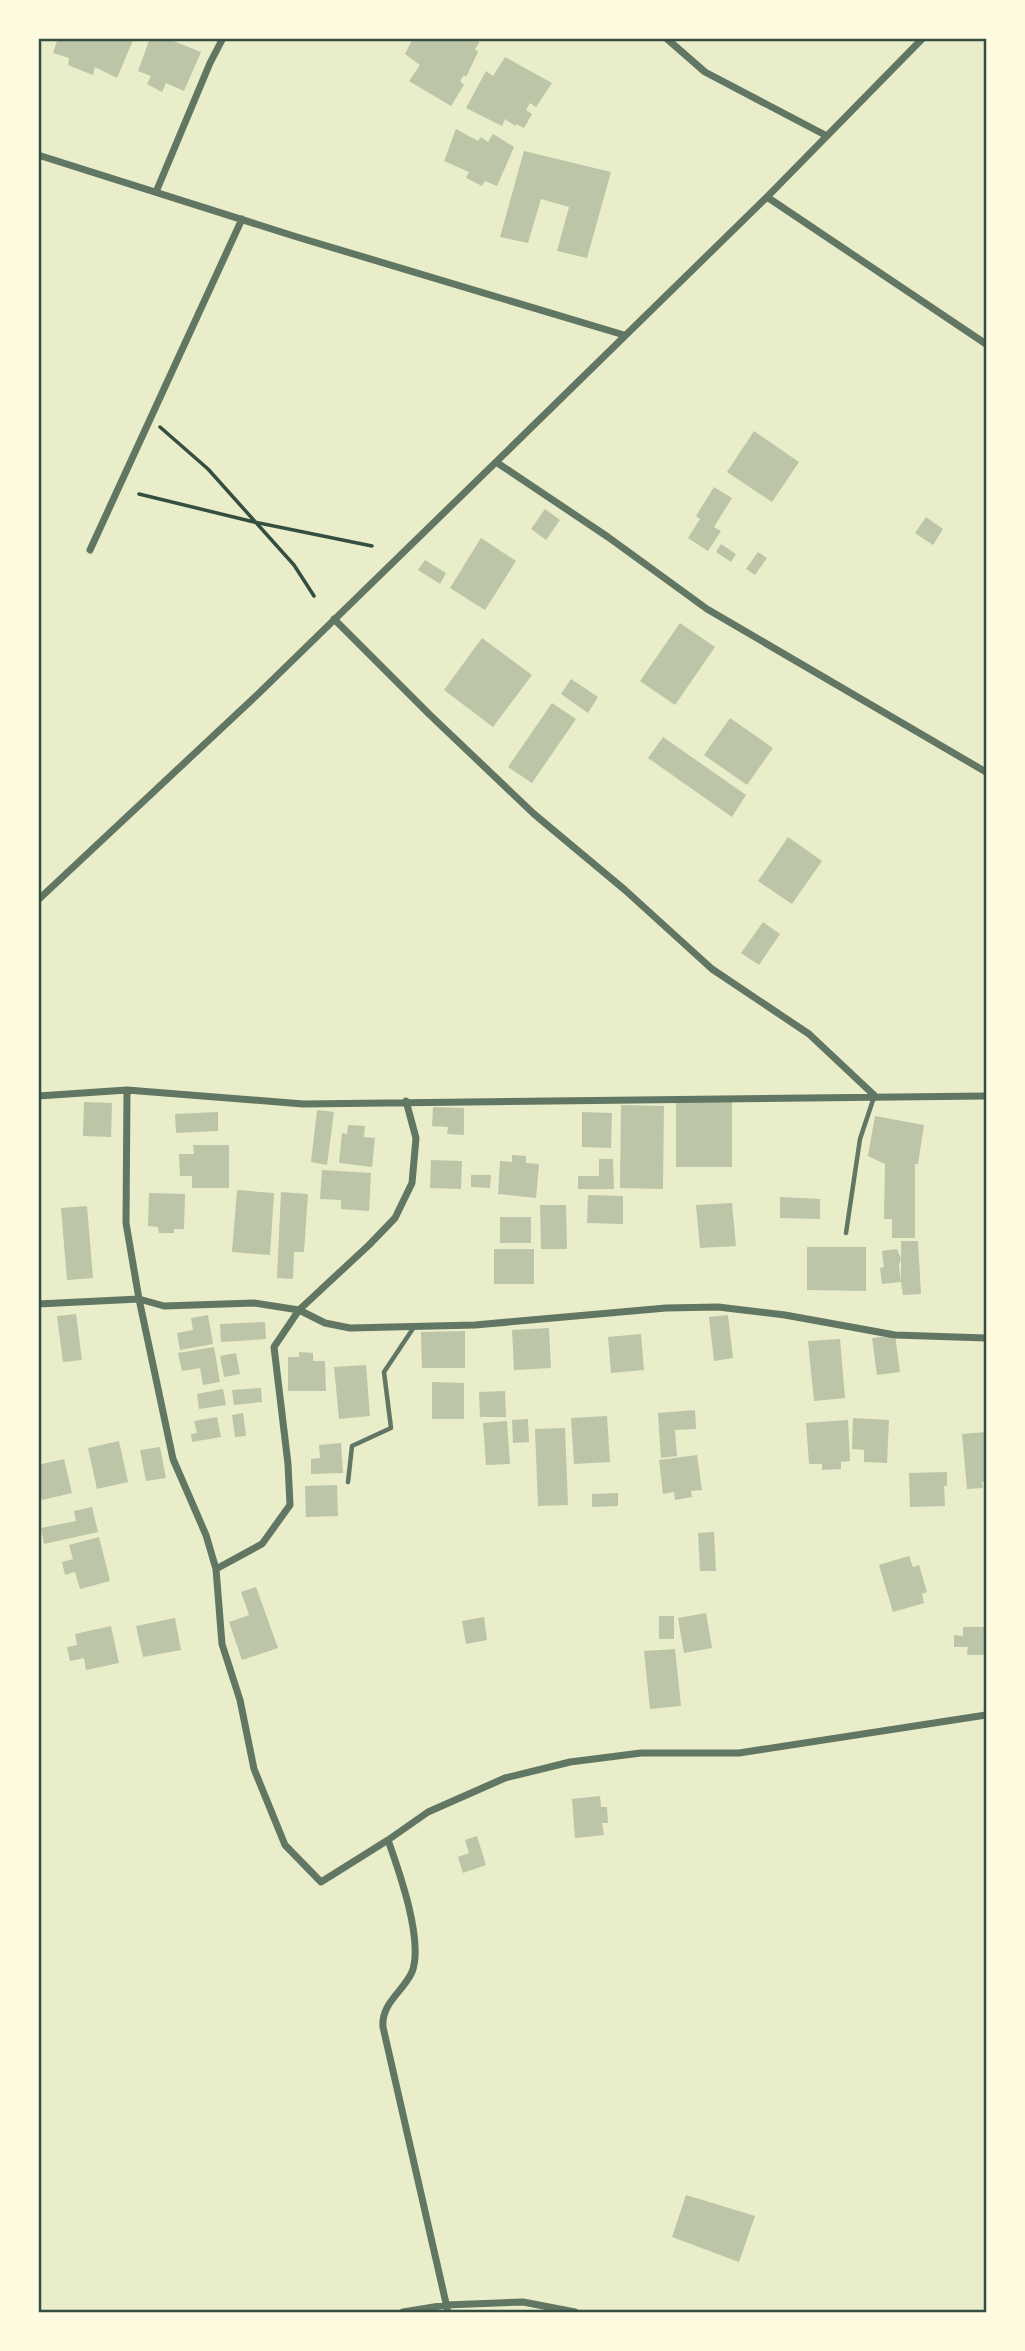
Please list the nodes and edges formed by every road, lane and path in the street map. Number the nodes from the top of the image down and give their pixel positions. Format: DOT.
graph roads {
  1 [pos="223,38"];
  2 [pos="666,38"];
  3 [pos="923,38"];
  4 [pos="827,136"];
  5 [pos="38,155"];
  6 [pos="156,192"];
  7 [pos="767,197"];
  8 [pos="242,219"];
  9 [pos="624,335"];
  10 [pos="986,344"];
  11 [pos="160,427"];
  12 [pos="496,462"];
  13 [pos="139,494"];
  14 [pos="254,522"];
  15 [pos="372,546"];
  16 [pos="90,550"];
  17 [pos="314,596"];
  18 [pos="334,619"];
  19 [pos="986,772"];
  20 [pos="38,900"];
  21 [pos="127,1090"];
  22 [pos="38,1096"];
  23 [pos="875,1096"];
  24 [pos="986,1097"];
  25 [pos="406,1101"];
  26 [pos="846,1233"];
  27 [pos="139,1299"];
  28 [pos="38,1304"];
  29 [pos="299,1310"];
  30 [pos="414,1327"];
  31 [pos="986,1338"];
  32 [pos="348,1482"];
  33 [pos="216,1569"];
  34 [pos="986,1715"];
  35 [pos="388,1840"];
  36 [pos="447,2309"];
  37 [pos="403,2312"];
  38 [pos="575,2312"];
  1 -- 6 [label="street"];
  2 -- 4 [label="street"];
  3 -- 4 [label="street"];
  4 -- 7 [label="street"];
  5 -- 6 [label="street"];
  6 -- 8 [label="street"];
  7 -- 9 [label="street"];
  7 -- 10 [label="street"];
  8 -- 9 [label="street"];
  8 -- 16 [label="street"];
  9 -- 12 [label="street"];
  11 -- 14 [label="path"];
  12 -- 18 [label="street"];
  12 -- 19 [label="street"];
  13 -- 14 [label="path"];
  14 -- 15 [label="path"];
  14 -- 17 [label="path"];
  18 -- 20 [label="street"];
  18 -- 23 [label="street"];
  21 -- 22 [label="street"];
  21 -- 25 [label="street"];
  21 -- 27 [label="street"];
  23 -- 24 [label="street"];
  23 -- 25 [label="street"];
  23 -- 26 [label="lane"];
  25 -- 29 [label="street"];
  27 -- 28 [label="street"];
  27 -- 29 [label="street"];
  27 -- 33 [label="street"];
  29 -- 30 [label="street"];
  29 -- 33 [label="street"];
  30 -- 31 [label="street"];
  30 -- 32 [label="lane"];
  33 -- 35 [label="street"];
  34 -- 35 [label="street"];
  35 -- 36 [label="street"];
  36 -- 37 [label="street"];
  36 -- 38 [label="street"];
}
